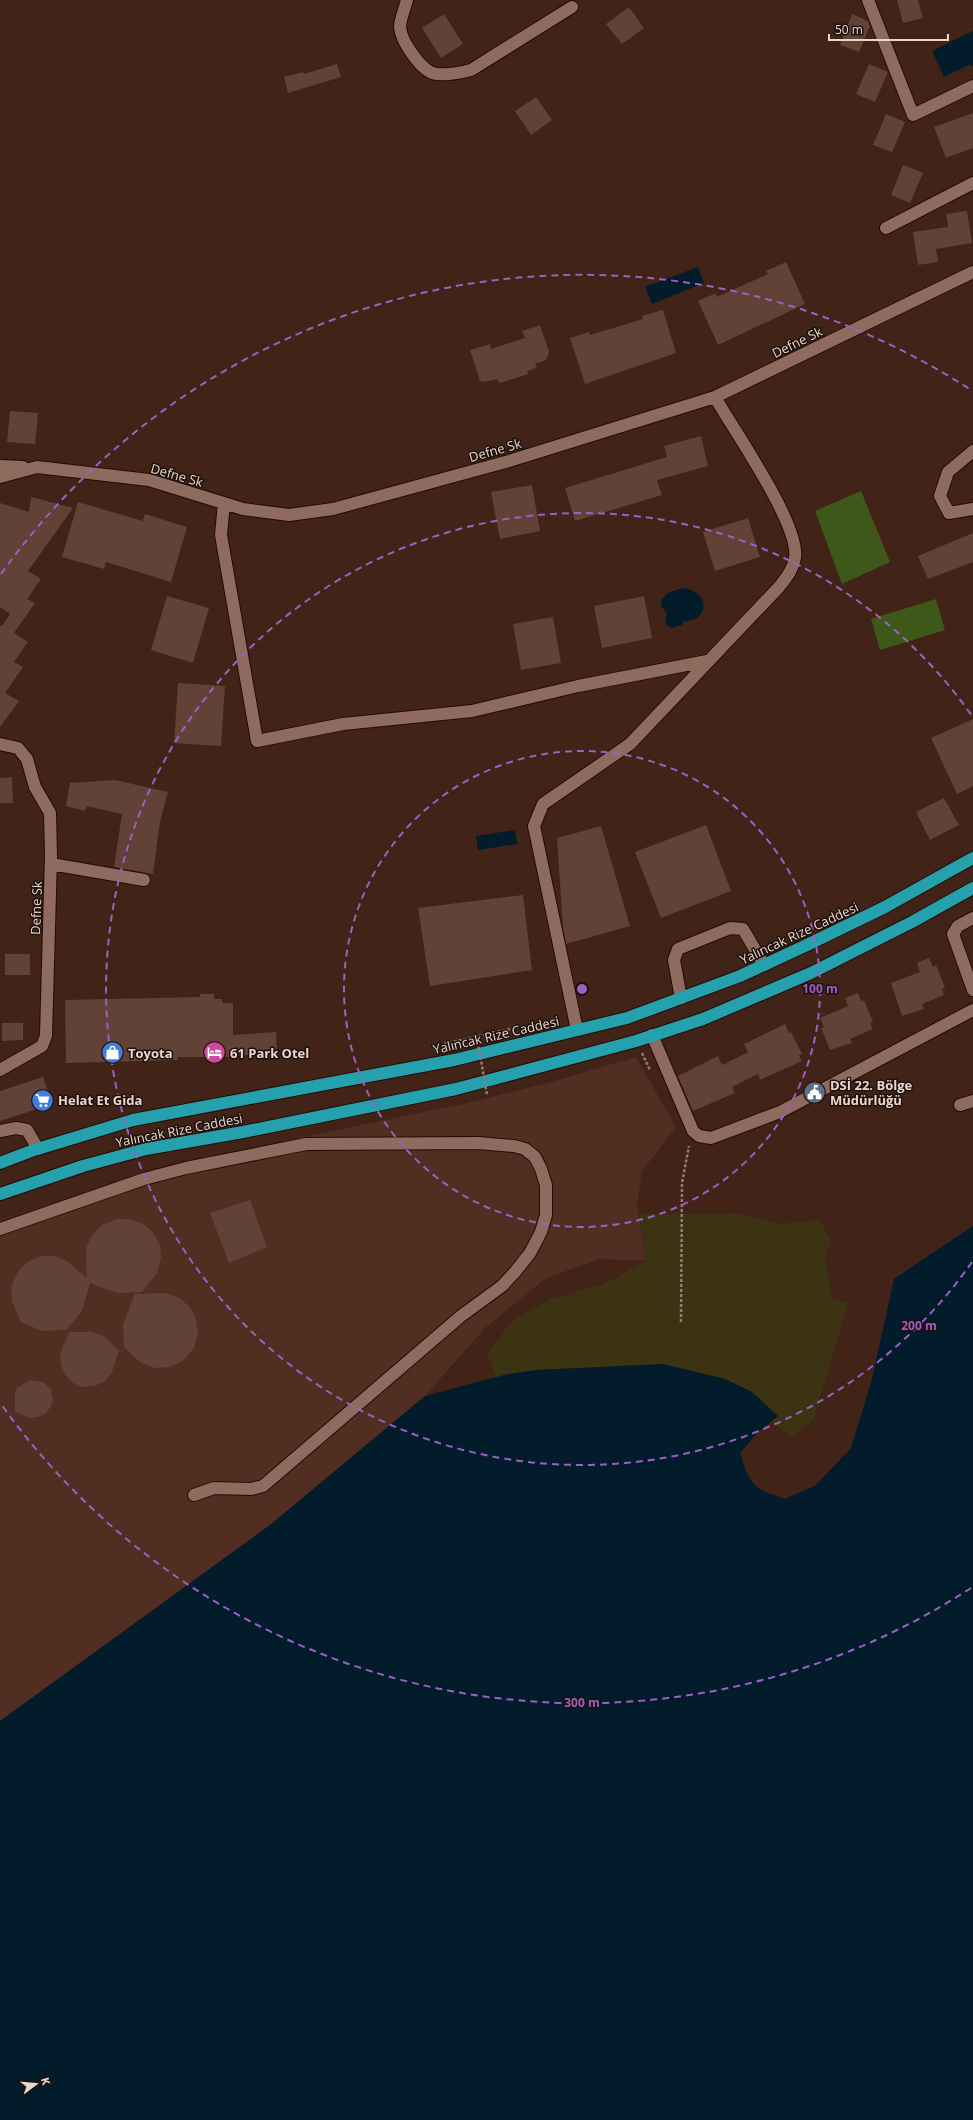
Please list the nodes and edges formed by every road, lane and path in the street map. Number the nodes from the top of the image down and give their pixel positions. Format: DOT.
graph roads {
  1 [pos="407,0"];
  2 [pos="868,0"];
  3 [pos="572,8"];
  4 [pos="973,86"];
  5 [pos="973,183"];
  6 [pos="886,228"];
  7 [pos="973,272"];
  8 [pos="716,397"];
  9 [pos="973,451"];
  10 [pos="0,466"];
  11 [pos="37,467"];
  12 [pos="0,477"];
  13 [pos="224,503"];
  14 [pos="973,509"];
  15 [pos="707,661"];
  16 [pos="0,744"];
  17 [pos="973,858"];
  18 [pos="51,864"];
  19 [pos="144,880"];
  20 [pos="973,888"];
  21 [pos="973,918"];
  22 [pos="764,965"];
  23 [pos="973,990"];
  24 [pos="681,998"];
  25 [pos="973,1010"];
  26 [pos="510,1029"];
  27 [pos="577,1030"];
  28 [pos="652,1036"];
  29 [pos="478,1037"];
  30 [pos="444,1044"];
  31 [pos="641,1051"];
  32 [pos="0,1070"];
  33 [pos="652,1073"];
  34 [pos="487,1095"];
  35 [pos="973,1101"];
  36 [pos="960,1105"];
  37 [pos="0,1131"];
  38 [pos="686,1139"];
  39 [pos="38,1149"];
  40 [pos="0,1163"];
  41 [pos="0,1194"];
  42 [pos="0,1229"];
  43 [pos="681,1322"];
  44 [pos="194,1495"];
  1 -- 3 [label="street"];
  2 -- 4 [label="street"];
  5 -- 6 [label="street"];
  7 -- 8 [label="street, Defne Sk"];
  8 -- 13 [label="street, Defne Sk"];
  8 -- 15 [label="street"];
  9 -- 14 [label="street"];
  10 -- 11 [label="street"];
  11 -- 12 [label="street, Defne Sk"];
  11 -- 13 [label="street, Defne Sk"];
  13 -- 15 [label="street"];
  15 -- 27 [label="street"];
  16 -- 18 [label="street, Defne Sk"];
  17 -- 22 [label="highway, Yalıncak Rize Caddesi"];
  18 -- 19 [label="street"];
  18 -- 32 [label="street, Defne Sk"];
  20 -- 28 [label="highway, Yalıncak Rize Caddesi"];
  21 -- 23 [label="street"];
  22 -- 24 [label="highway, Yalıncak Rize Caddesi"];
  22 -- 24 [label="street"];
  24 -- 27 [label="highway, Yalıncak Rize Caddesi"];
  25 -- 28 [label="street"];
  26 -- 29 [label="path"];
  27 -- 39 [label="highway, Yalıncak Rize Caddesi"];
  28 -- 41 [label="highway, Yalıncak Rize Caddesi"];
  29 -- 30 [label="path"];
  29 -- 34 [label="path, bridge"];
  31 -- 33 [label="path"];
  35 -- 36 [label="street"];
  37 -- 39 [label="street"];
  38 -- 43 [label="path"];
  39 -- 40 [label="highway, Yalıncak Rize Caddesi"];
  42 -- 44 [label="street"];
}
